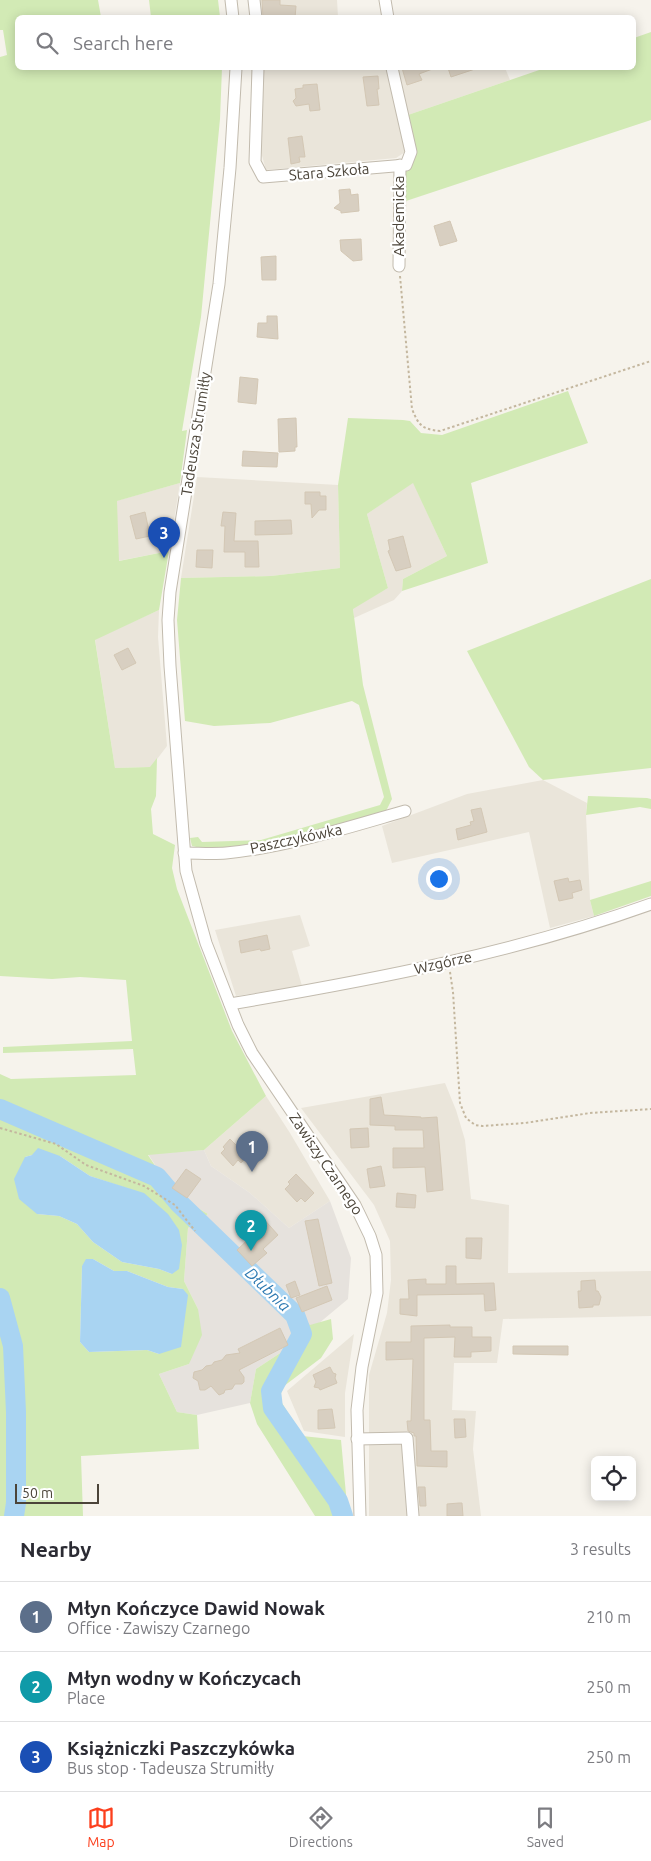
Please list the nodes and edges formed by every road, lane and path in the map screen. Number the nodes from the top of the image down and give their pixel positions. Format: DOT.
graph roads {
  1 [pos="231,0"];
  2 [pos="254,0"];
  3 [pos="385,0"];
  4 [pos="232,15"];
  5 [pos="256,15"];
  6 [pos="388,15"];
  7 [pos="236,70"];
  8 [pos="258,70"];
  9 [pos="392,70"];
  10 [pos="400,165"];
  11 [pos="399,266"];
  12 [pos="651,361"];
  13 [pos="405,812"];
  14 [pos="184,853"];
  15 [pos="651,904"];
  16 [pos="448,962"];
  17 [pos="230,1004"];
  18 [pos="651,1109"];
  19 [pos="1,1129"];
  20 [pos="195,1231"];
  21 [pos="357,1439"];
  22 [pos="360,1516"];
  23 [pos="413,1516"];
  1 -- 4 [label="street"];
  2 -- 5 [label="street"];
  3 -- 6 [label="street"];
  7 -- 14 [label="street, Tadeusza Strumiłły"];
  8 -- 10 [label="street, Stara Szkoła"];
  9 -- 10 [label="street"];
  10 -- 11 [label="street, Akademicka"];
  11 -- 12 [label="path"];
  13 -- 14 [label="street, Paszczykówka"];
  14 -- 17 [label="street, Tadeusza Strumiłły"];
  15 -- 16 [label="street, Wzgórze"];
  16 -- 17 [label="street, Wzgórze"];
  16 -- 18 [label="path"];
  17 -- 21 [label="street, Zawiszy Czarnego"];
  19 -- 20 [label="path"];
  21 -- 22 [label="street, Zawiszy Czarnego"];
  21 -- 23 [label="street"];
}
